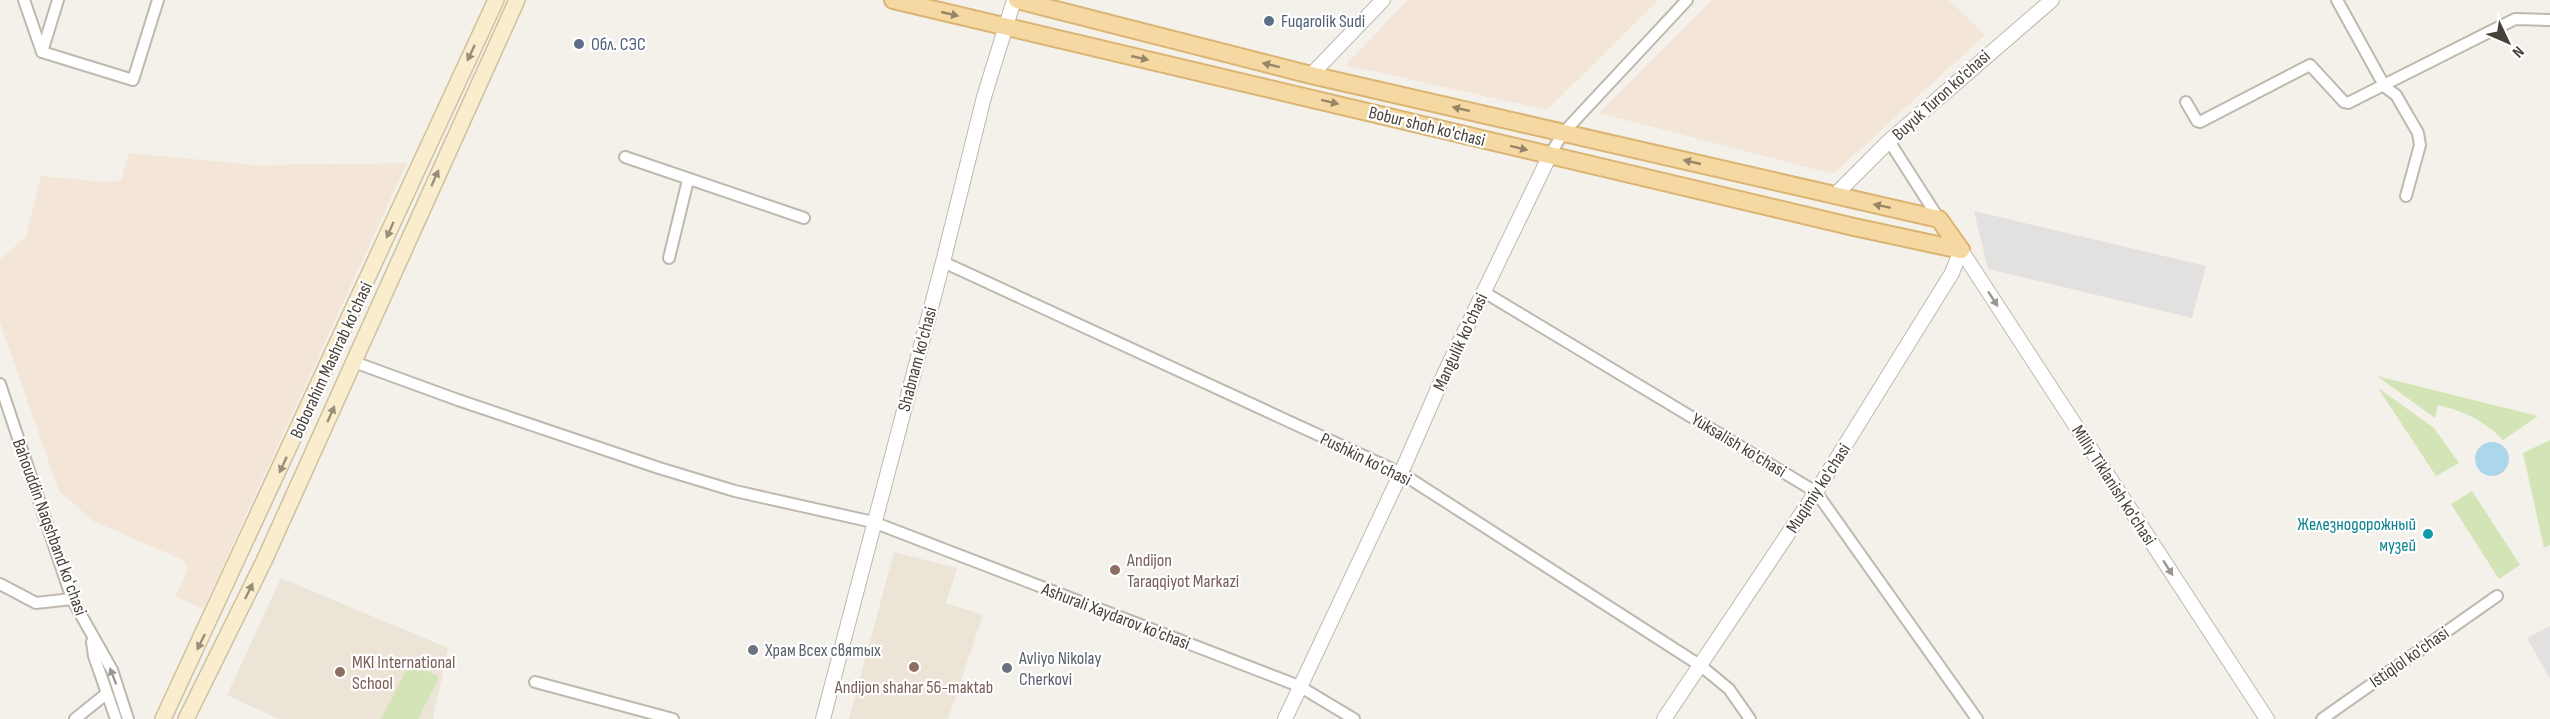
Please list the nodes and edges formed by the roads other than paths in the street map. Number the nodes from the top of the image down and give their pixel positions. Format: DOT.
graph roads {
  1 [pos="24,0"];
  2 [pos="58,0"];
  3 [pos="158,0"];
  4 [pos="496,0"];
  5 [pos="517,0"];
  6 [pos="893,0"];
  7 [pos="1016,0"];
  8 [pos="1383,0"];
  9 [pos="1688,0"];
  10 [pos="2052,0"];
  11 [pos="2337,0"];
  12 [pos="2550,20"];
  13 [pos="1006,27"];
  14 [pos="42,52"];
  15 [pos="1311,75"];
  16 [pos="2385,87"];
  17 [pos="2186,102"];
  18 [pos="1563,133"];
  19 [pos="1889,141"];
  20 [pos="1550,155"];
  21 [pos="625,157"];
  22 [pos="688,180"];
  23 [pos="1834,196"];
  24 [pos="2406,196"];
  25 [pos="804,218"];
  26 [pos="1939,219"];
  27 [pos="1960,250"];
  28 [pos="669,258"];
  29 [pos="943,262"];
  30 [pos="370,274"];
  31 [pos="389,283"];
  32 [pos="1484,292"];
  33 [pos="354,362"];
  34 [pos="0,384"];
  35 [pos="1401,473"];
  36 [pos="1816,492"];
  37 [pos="873,522"];
  38 [pos="0,584"];
  39 [pos="2497,596"];
  40 [pos="72,599"];
  41 [pos="91,636"];
  42 [pos="1701,666"];
  43 [pos="536,682"];
  44 [pos="1299,686"];
  45 [pos="106,694"];
  46 [pos="75,719"];
  47 [pos="116,719"];
  48 [pos="128,719"];
  49 [pos="164,719"];
  50 [pos="186,719"];
  51 [pos="674,719"];
  52 [pos="823,719"];
  53 [pos="1285,719"];
  54 [pos="1354,719"];
  55 [pos="1665,719"];
  56 [pos="1750,719"];
  57 [pos="1977,719"];
  58 [pos="2267,719"];
  59 [pos="2322,719"];
  1 -- 14 [label="street"];
  2 -- 14 [label="street"];
  3 -- 14 [label="street"];
  4 -- 30 [label="main road, Boborahim Mashrab ko'chasi, one-way"];
  31 -- 5 [label="main road, Boborahim Mashrab ko'chasi, one-way"];
  6 -- 13 [label="main road, Bobur shoh ko'chasi, one-way"];
  7 -- 13 [label="street, Shabnam ko'chasi"];
  15 -- 7 [label="main road, Bobur shoh ko'chasi, one-way"];
  8 -- 15 [label="street"];
  9 -- 18 [label="street, Mangulik ko'chasi"];
  10 -- 19 [label="street, Buyuk Turon ko'chasi"];
  11 -- 16 [label="street"];
  12 -- 16 [label="street"];
  13 -- 20 [label="main road, Bobur shoh ko'chasi, one-way"];
  13 -- 29 [label="street, Shabnam ko'chasi"];
  18 -- 15 [label="main road, Bobur shoh ko'chasi, one-way"];
  16 -- 17 [label="street"];
  16 -- 24 [label="street"];
  18 -- 20 [label="street, Mangulik ko'chasi"];
  23 -- 18 [label="main road, Bobur shoh ko'chasi, one-way"];
  19 -- 23 [label="street, Buyuk Turon ko'chasi"];
  19 -- 26 [label="street"];
  20 -- 27 [label="main road, Bobur shoh ko'chasi"];
  20 -- 32 [label="street, Mangulik ko'chasi"];
  21 -- 22 [label="street"];
  22 -- 25 [label="street"];
  22 -- 28 [label="street"];
  26 -- 23 [label="main road, Bobur shoh ko'chasi, one-way"];
  26 -- 27 [label="main road"];
  27 -- 36 [label="street, Muqimiy ko'chasi"];
  27 -- 58 [label="street, Milliy Tiklanish ko'chasi, one-way"];
  29 -- 35 [label="street, Pushkin ko'chasi"];
  29 -- 37 [label="street, Shabnam ko'chasi"];
  30 -- 31 [label="main road"];
  30 -- 49 [label="main road, Boborahim Mashrab ko'chasi, one-way"];
  31 -- 33 [label="main road, Boborahim Mashrab ko'chasi"];
  32 -- 35 [label="street, Mangulik ko'chasi"];
  32 -- 36 [label="street, Yuksalish ko'chasi"];
  33 -- 37 [label="street, Ashurali Xaydarov ko'chasi"];
  50 -- 33 [label="main road, Boborahim Mashrab ko'chasi, one-way"];
  34 -- 40 [label="street, Bahouddin Naqshband koʻchasi"];
  35 -- 42 [label="street, Pushkin ko'chasi"];
  35 -- 44 [label="street, Mangulik ko'chasi"];
  36 -- 42 [label="street, Muqimiy ko'chasi"];
  36 -- 57 [label="street, Yuksalish ko'chasi"];
  37 -- 44 [label="street, Ashurali Xaydarov ko'chasi"];
  37 -- 52 [label="street, Shabnam ko'chasi"];
  38 -- 40 [label="street"];
  39 -- 59 [label="street, Istiqlol ko'chasi"];
  40 -- 41 [label="street, Bahouddin Naqshband koʻchasi"];
  41 -- 45 [label="street"];
  48 -- 41 [label="street, one-way"];
  42 -- 55 [label="street, Muqimiy ko'chasi"];
  42 -- 56 [label="street, Pushkin ko'chasi"];
  43 -- 51 [label="street"];
  44 -- 53 [label="street, Mangulik ko'chasi"];
  44 -- 54 [label="street, Ashurali Xaydarov ko'chasi"];
  45 -- 46 [label="street"];
  45 -- 47 [label="street"];
}
